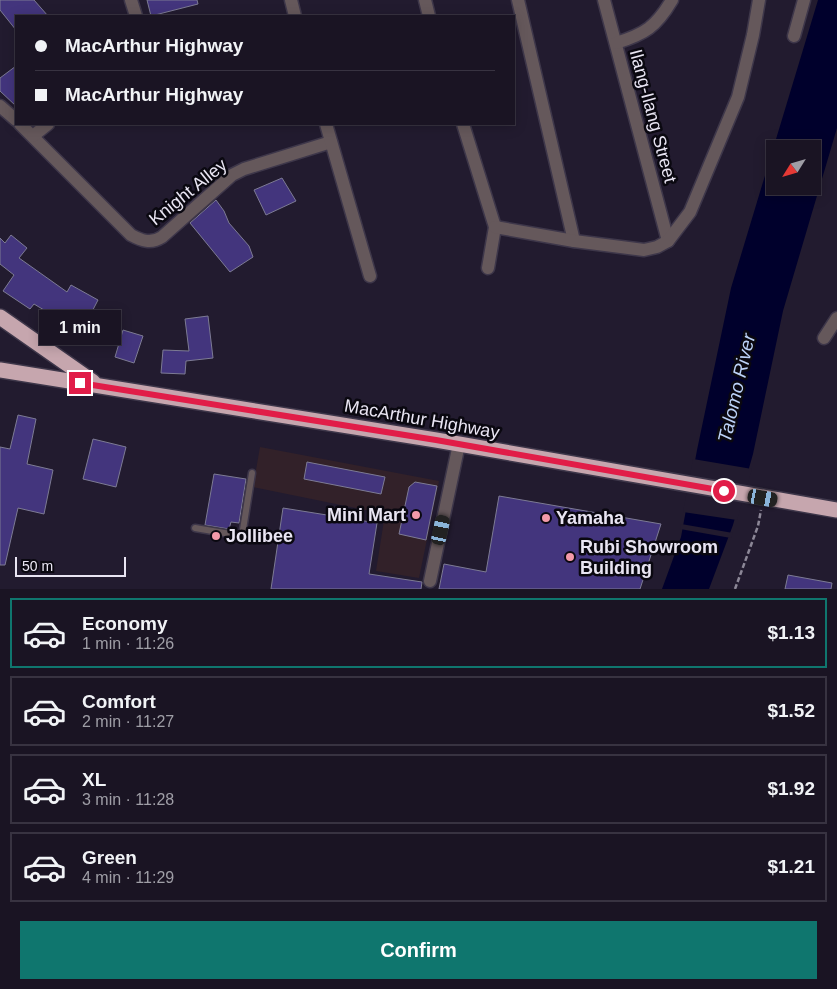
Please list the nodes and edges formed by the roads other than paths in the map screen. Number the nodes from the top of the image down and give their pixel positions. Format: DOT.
graph roads {
  1 [pos="131,0"];
  2 [pos="291,0"];
  3 [pos="424,0"];
  4 [pos="518,0"];
  5 [pos="604,0"];
  6 [pos="672,0"];
  7 [pos="759,0"];
  8 [pos="804,0"];
  9 [pos="136,15"];
  10 [pos="295,15"];
  11 [pos="429,15"];
  12 [pos="794,36"];
  13 [pos="616,43"];
  14 [pos="0,106"];
  15 [pos="15,119"];
  16 [pos="21,125"];
  17 [pos="47,125"];
  18 [pos="326,125"];
  19 [pos="462,125"];
  20 [pos="33,136"];
  21 [pos="331,142"];
  22 [pos="495,227"];
  23 [pos="574,241"];
  24 [pos="668,241"];
  25 [pos="488,268"];
  26 [pos="370,276"];
  27 [pos="0,317"];
  28 [pos="837,318"];
  29 [pos="824,338"];
  30 [pos="2,372"];
  31 [pos="99,386"];
  32 [pos="459,444"];
  33 [pos="252,473"];
  34 [pos="837,510"];
  35 [pos="195,528"];
  36 [pos="430,581"];
  1 -- 9 [label="street"];
  2 -- 10 [label="street"];
  3 -- 11 [label="street"];
  4 -- 23 [label="street"];
  5 -- 13 [label="street, Ilang-Ilang Street"];
  6 -- 13 [label="street"];
  7 -- 24 [label="street"];
  8 -- 12 [label="street"];
  13 -- 24 [label="street, Ilang-Ilang Street"];
  14 -- 15 [label="street"];
  16 -- 20 [label="street, Knight Alley"];
  17 -- 20 [label="street"];
  18 -- 21 [label="street"];
  19 -- 22 [label="street"];
  20 -- 21 [label="street, Knight Alley"];
  21 -- 26 [label="street"];
  22 -- 23 [label="street"];
  22 -- 25 [label="street"];
  23 -- 24 [label="street"];
  27 -- 31 [label="highway"];
  28 -- 29 [label="street"];
  30 -- 31 [label="highway, MacArthur Highway"];
  31 -- 32 [label="highway, MacArthur Highway"];
  32 -- 34 [label="highway, MacArthur Highway"];
  32 -- 36 [label="street"];
  33 -- 35 [label="lane"];
}
